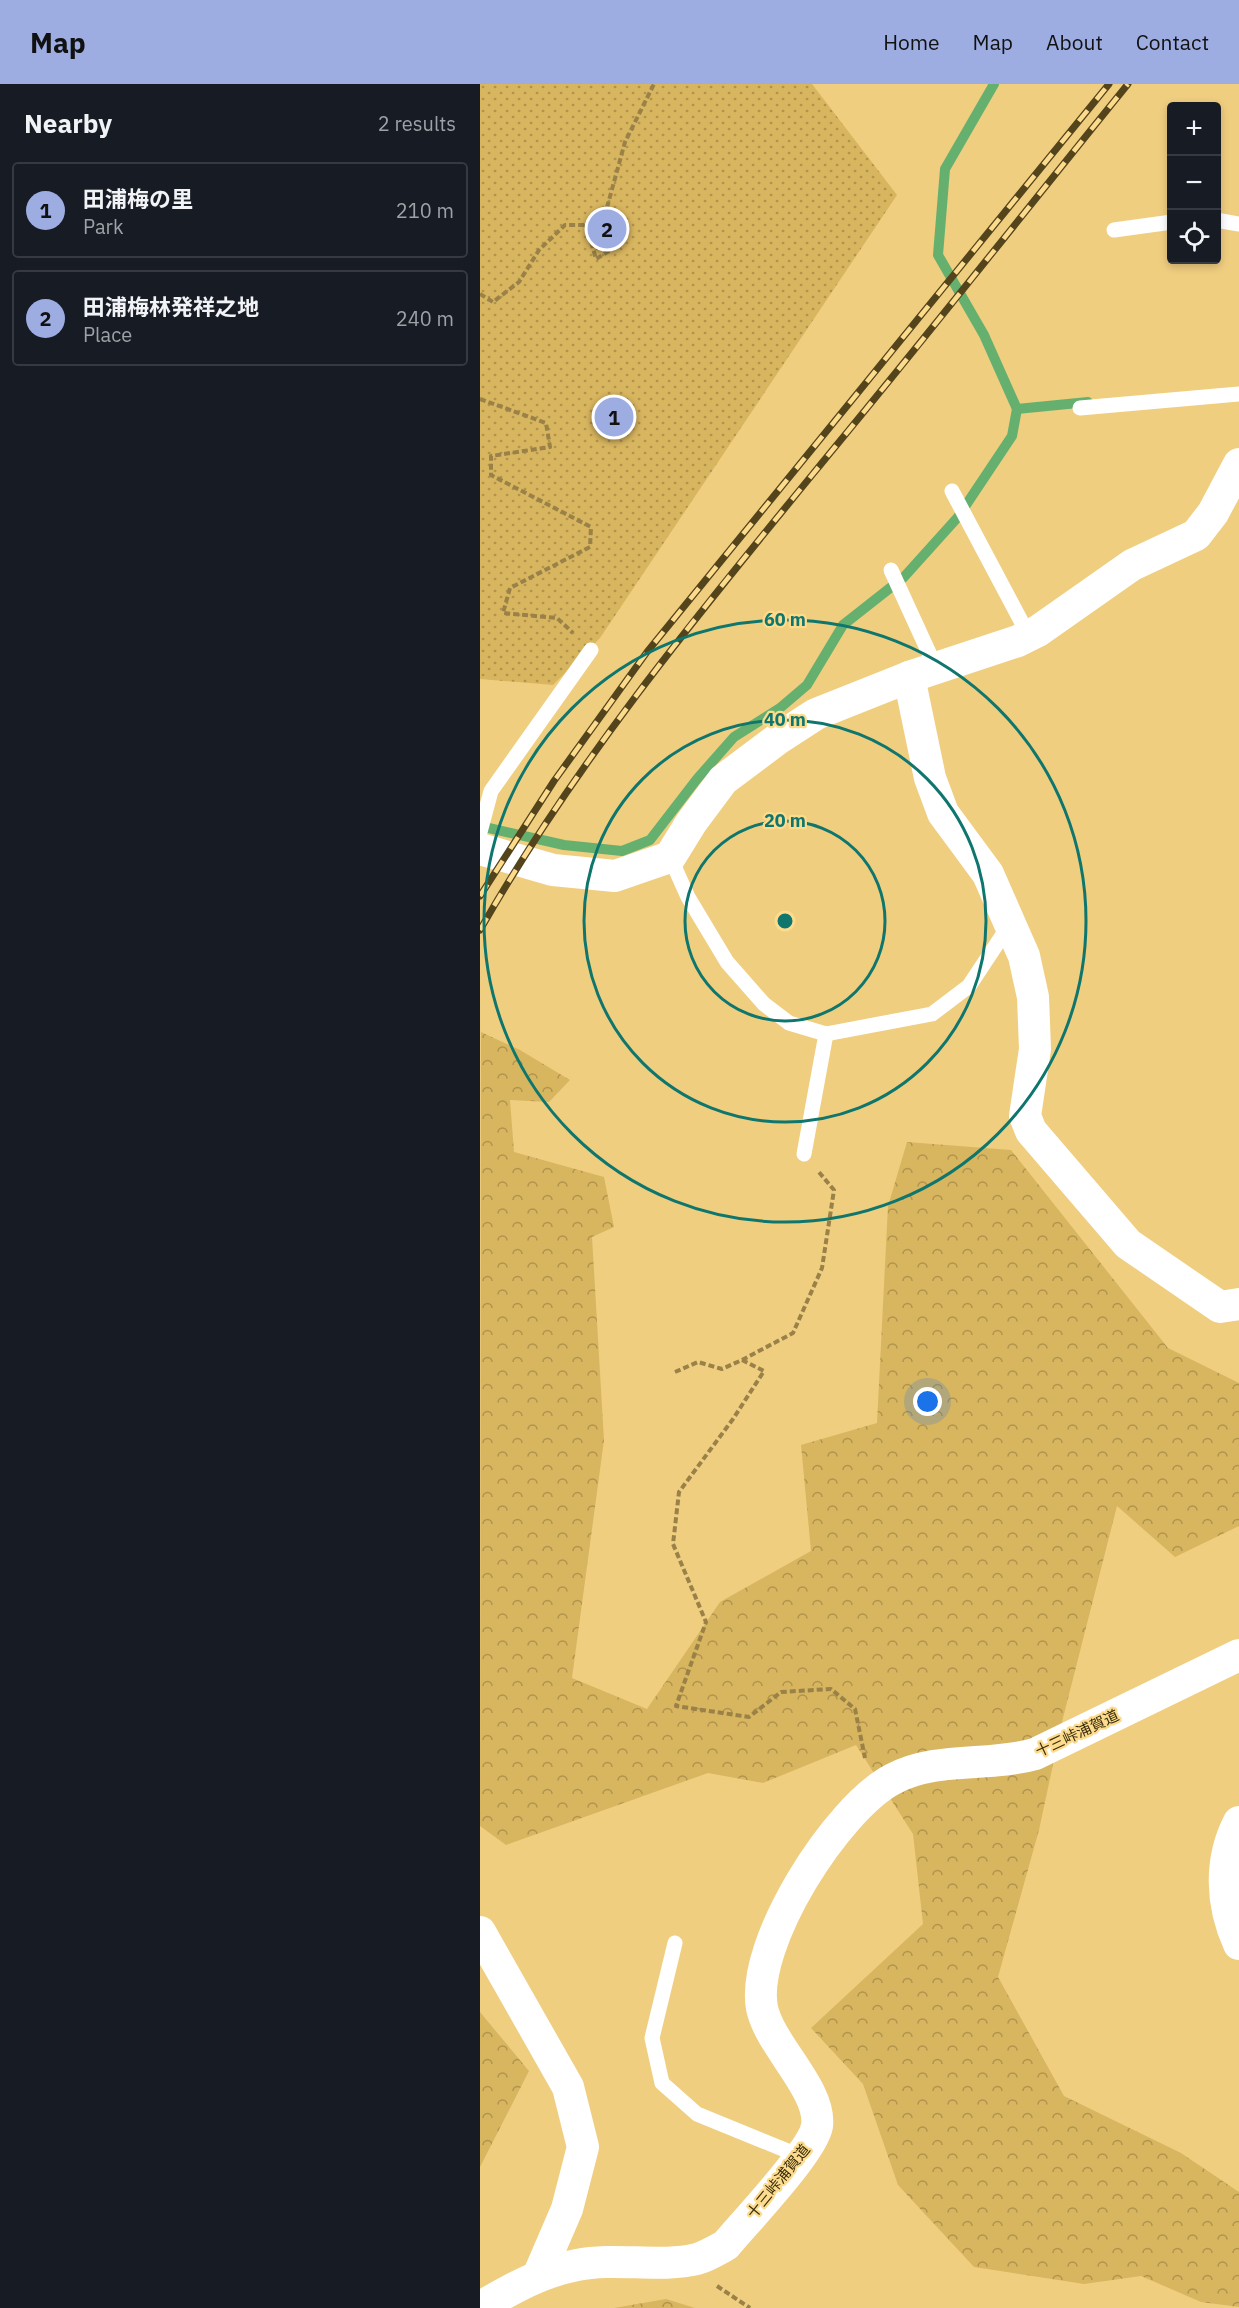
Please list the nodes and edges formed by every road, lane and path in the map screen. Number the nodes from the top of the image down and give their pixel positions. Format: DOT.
graph roads {
  1 [pos="654,84"];
  2 [pos="606,211"];
  3 [pos="1221,221"];
  4 [pos="1167,223"];
  5 [pos="1239,224"];
  6 [pos="586,225"];
  7 [pos="1114,230"];
  8 [pos="480,294"];
  9 [pos="1239,394"];
  10 [pos="480,399"];
  11 [pos="1080,408"];
  12 [pos="1239,464"];
  13 [pos="952,491"];
  14 [pos="891,570"];
  15 [pos="557,618"];
  16 [pos="1029,636"];
  17 [pos="591,651"];
  18 [pos="923,672"];
  19 [pos="480,832"];
  20 [pos="480,849"];
  21 [pos="670,857"];
  22 [pos="1010,924"];
  23 [pos="826,1034"];
  24 [pos="804,1154"];
  25 [pos="1239,1304"];
  26 [pos="742,1360"];
  27 [pos="675,1372"];
  28 [pos="1239,1655"];
  29 [pos="873,1794"];
  30 [pos="1239,1822"];
  31 [pos="480,1932"];
  32 [pos="675,1943"];
  33 [pos="1239,1944"];
  34 [pos="800,2156"];
  35 [pos="539,2274"];
  36 [pos="480,2307"];
  1 -- 2 [label="path"];
  2 -- 6 [label="path"];
  2 -- 6 [label="path"];
  3 -- 5 [label="lane"];
  4 -- 7 [label="lane"];
  6 -- 8 [label="path"];
  9 -- 11 [label="lane"];
  10 -- 15 [label="path"];
  12 -- 16 [label="street"];
  13 -- 16 [label="lane"];
  14 -- 18 [label="lane"];
  16 -- 18 [label="street"];
  17 -- 19 [label="lane"];
  18 -- 21 [label="street"];
  18 -- 22 [label="street"];
  20 -- 21 [label="street"];
  21 -- 23 [label="lane"];
  22 -- 23 [label="lane"];
  22 -- 25 [label="street"];
  23 -- 24 [label="lane"];
  24 -- 26 [label="path"];
  26 -- 27 [label="path"];
  26 -- 29 [label="path"];
  28 -- 29 [label="street, 十三峠浦賀道"];
  29 -- 34 [label="street, 十三峠浦賀道"];
  30 -- 33 [label="street"];
  31 -- 35 [label="street"];
  32 -- 34 [label="lane"];
  34 -- 35 [label="street, 十三峠浦賀道"];
  35 -- 36 [label="street, 十三峠浦賀道"];
}
